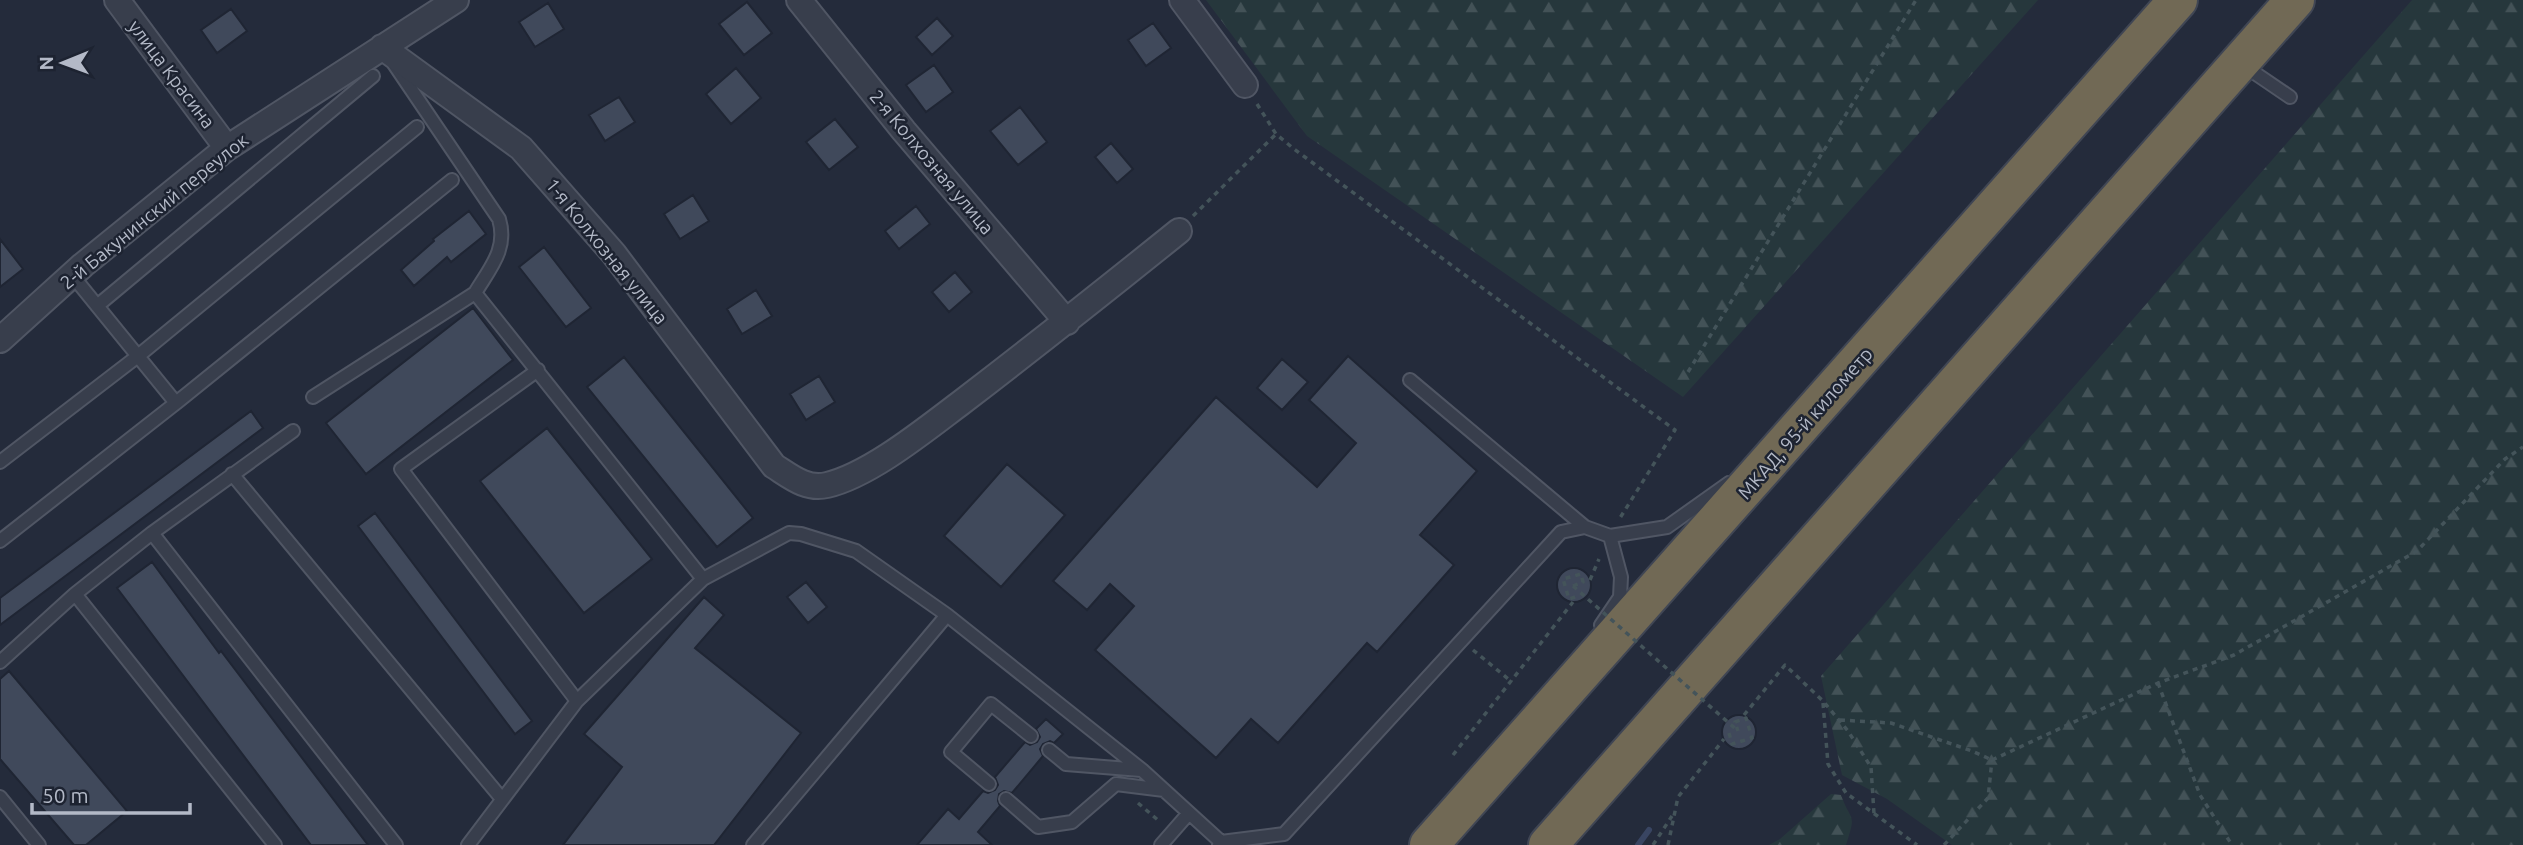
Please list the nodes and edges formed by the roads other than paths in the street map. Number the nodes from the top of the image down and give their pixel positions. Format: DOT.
graph roads {
  1 [pos="117,0"];
  2 [pos="456,0"];
  3 [pos="799,0"];
  4 [pos="1182,0"];
  5 [pos="2178,0"];
  6 [pos="2295,0"];
  7 [pos="382,47"];
  8 [pos="2240,63"];
  9 [pos="373,76"];
  10 [pos="1245,85"];
  11 [pos="2290,97"];
  12 [pos="417,127"];
  13 [pos="227,148"];
  14 [pos="452,180"];
  15 [pos="1179,231"];
  16 [pos="72,275"];
  17 [pos="475,293"];
  18 [pos="97,306"];
  19 [pos="1068,322"];
  20 [pos="0,340"];
  21 [pos="138,356"];
  22 [pos="538,370"];
  23 [pos="1410,380"];
  24 [pos="313,397"];
  25 [pos="176,403"];
  26 [pos="1815,411"];
  27 [pos="293,431"];
  28 [pos="0,462"];
  29 [pos="232,474"];
  30 [pos="1584,527"];
  31 [pos="152,533"];
  32 [pos="1609,536"];
  33 [pos="0,541"];
  34 [pos="702,579"];
  35 [pos="75,594"];
  36 [pos="947,615"];
  37 [pos="0,662"];
  38 [pos="577,701"];
  39 [pos="1659,719"];
  40 [pos="1528,735"];
  41 [pos="1031,736"];
  42 [pos="1049,750"];
  43 [pos="1142,770"];
  44 [pos="989,785"];
  45 [pos="1164,790"];
  46 [pos="0,797"];
  47 [pos="502,799"];
  48 [pos="1006,799"];
  49 [pos="1189,813"];
  50 [pos="1220,844"];
  51 [pos="39,845"];
  52 [pos="275,845"];
  53 [pos="396,845"];
  54 [pos="468,845"];
  55 [pos="753,845"];
  56 [pos="1161,845"];
  57 [pos="1430,845"];
  58 [pos="1548,845"];
  59 [pos="1581,845"];
  1 -- 13 [label="street, улица Красина"];
  2 -- 7 [label="street, 2-й Бакунинский переулок"];
  3 -- 19 [label="street, 2-я Колхозная улица"];
  4 -- 10 [label="street"];
  5 -- 26 [label="highway, МКАД, 95-й километр"];
  6 -- 8 [label="highway"];
  7 -- 13 [label="street, 2-й Бакунинский переулок"];
  7 -- 17 [label="lane"];
  7 -- 19 [label="street, 1-я Колхозная улица"];
  8 -- 11 [label="lane"];
  8 -- 39 [label="highway"];
  9 -- 18 [label="lane"];
  12 -- 21 [label="lane"];
  13 -- 16 [label="street, 2-й Бакунинский переулок"];
  14 -- 25 [label="lane"];
  15 -- 19 [label="street"];
  16 -- 18 [label="lane"];
  16 -- 20 [label="street, 2-й Бакунинский переулок"];
  17 -- 22 [label="lane"];
  17 -- 24 [label="lane"];
  18 -- 21 [label="lane"];
  21 -- 25 [label="lane"];
  21 -- 28 [label="lane"];
  22 -- 34 [label="lane"];
  22 -- 38 [label="lane"];
  23 -- 30 [label="lane"];
  25 -- 33 [label="lane"];
  26 -- 32 [label="lane"];
  26 -- 40 [label="highway, МКАД, 95-й километр"];
  27 -- 29 [label="lane"];
  29 -- 31 [label="lane"];
  29 -- 47 [label="lane"];
  30 -- 32 [label="lane"];
  30 -- 50 [label="lane"];
  31 -- 35 [label="lane"];
  31 -- 53 [label="lane"];
  32 -- 40 [label="lane"];
  34 -- 36 [label="lane"];
  34 -- 38 [label="lane"];
  35 -- 37 [label="lane"];
  35 -- 52 [label="lane"];
  36 -- 43 [label="lane"];
  36 -- 55 [label="lane"];
  38 -- 47 [label="lane"];
  39 -- 58 [label="highway"];
  39 -- 59 [label="highway"];
  40 -- 57 [label="highway, МКАД, 95-й километр"];
  41 -- 44 [label="lane"];
  42 -- 43 [label="lane"];
  43 -- 45 [label="lane"];
  45 -- 48 [label="lane"];
  45 -- 49 [label="lane"];
  46 -- 51 [label="lane"];
  47 -- 54 [label="lane"];
  49 -- 50 [label="lane"];
  49 -- 56 [label="lane"];
}
